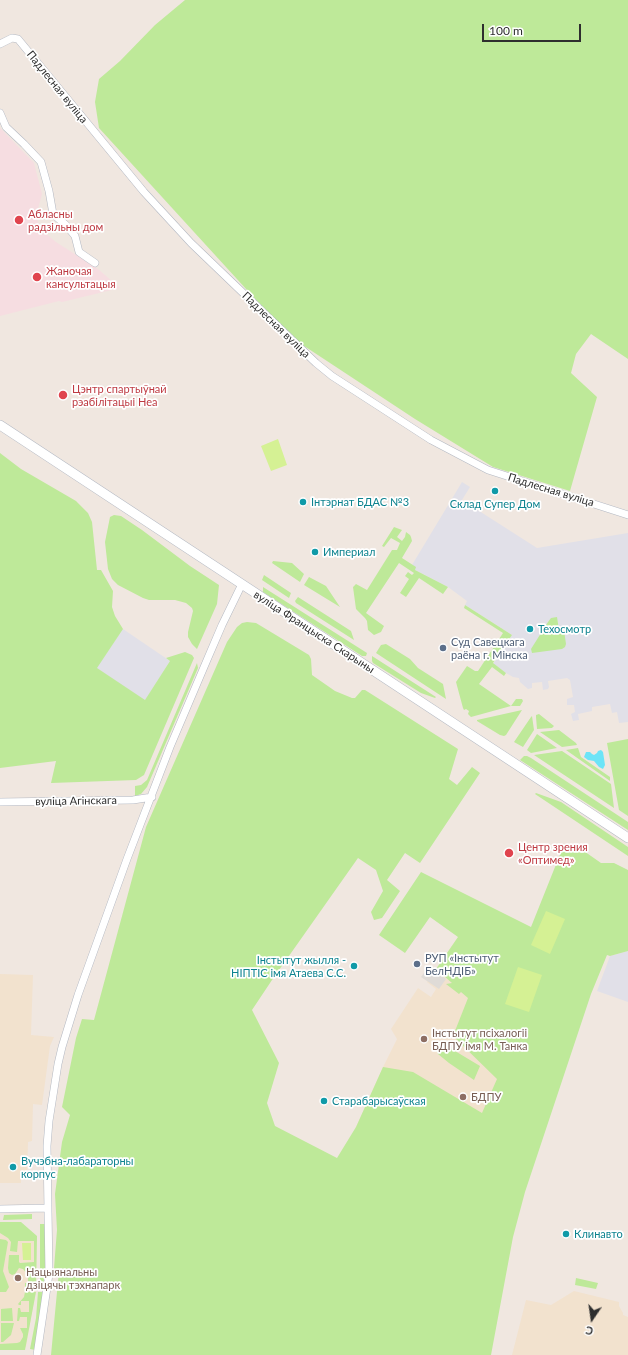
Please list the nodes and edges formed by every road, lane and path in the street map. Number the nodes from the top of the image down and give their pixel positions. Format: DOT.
graph roads {
  1 [pos="0,44"];
  2 [pos="0,113"];
  3 [pos="95,264"];
  4 [pos="0,425"];
  5 [pos="628,515"];
  6 [pos="242,584"];
  7 [pos="152,797"];
  8 [pos="0,802"];
  9 [pos="628,838"];
  10 [pos="48,1208"];
  11 [pos="0,1209"];
  12 [pos="37,1355"];
  1 -- 5 [label="street, Падлесная вуліца"];
  2 -- 3 [label="street"];
  4 -- 6 [label="main road, вуліца Францыска Скарыны"];
  6 -- 7 [label="street"];
  6 -- 9 [label="main road, вуліца Францыска Скарыны"];
  7 -- 8 [label="street, вуліца Агінскага"];
  7 -- 10 [label="street"];
  10 -- 11 [label="street"];
  10 -- 12 [label="street"];
}
